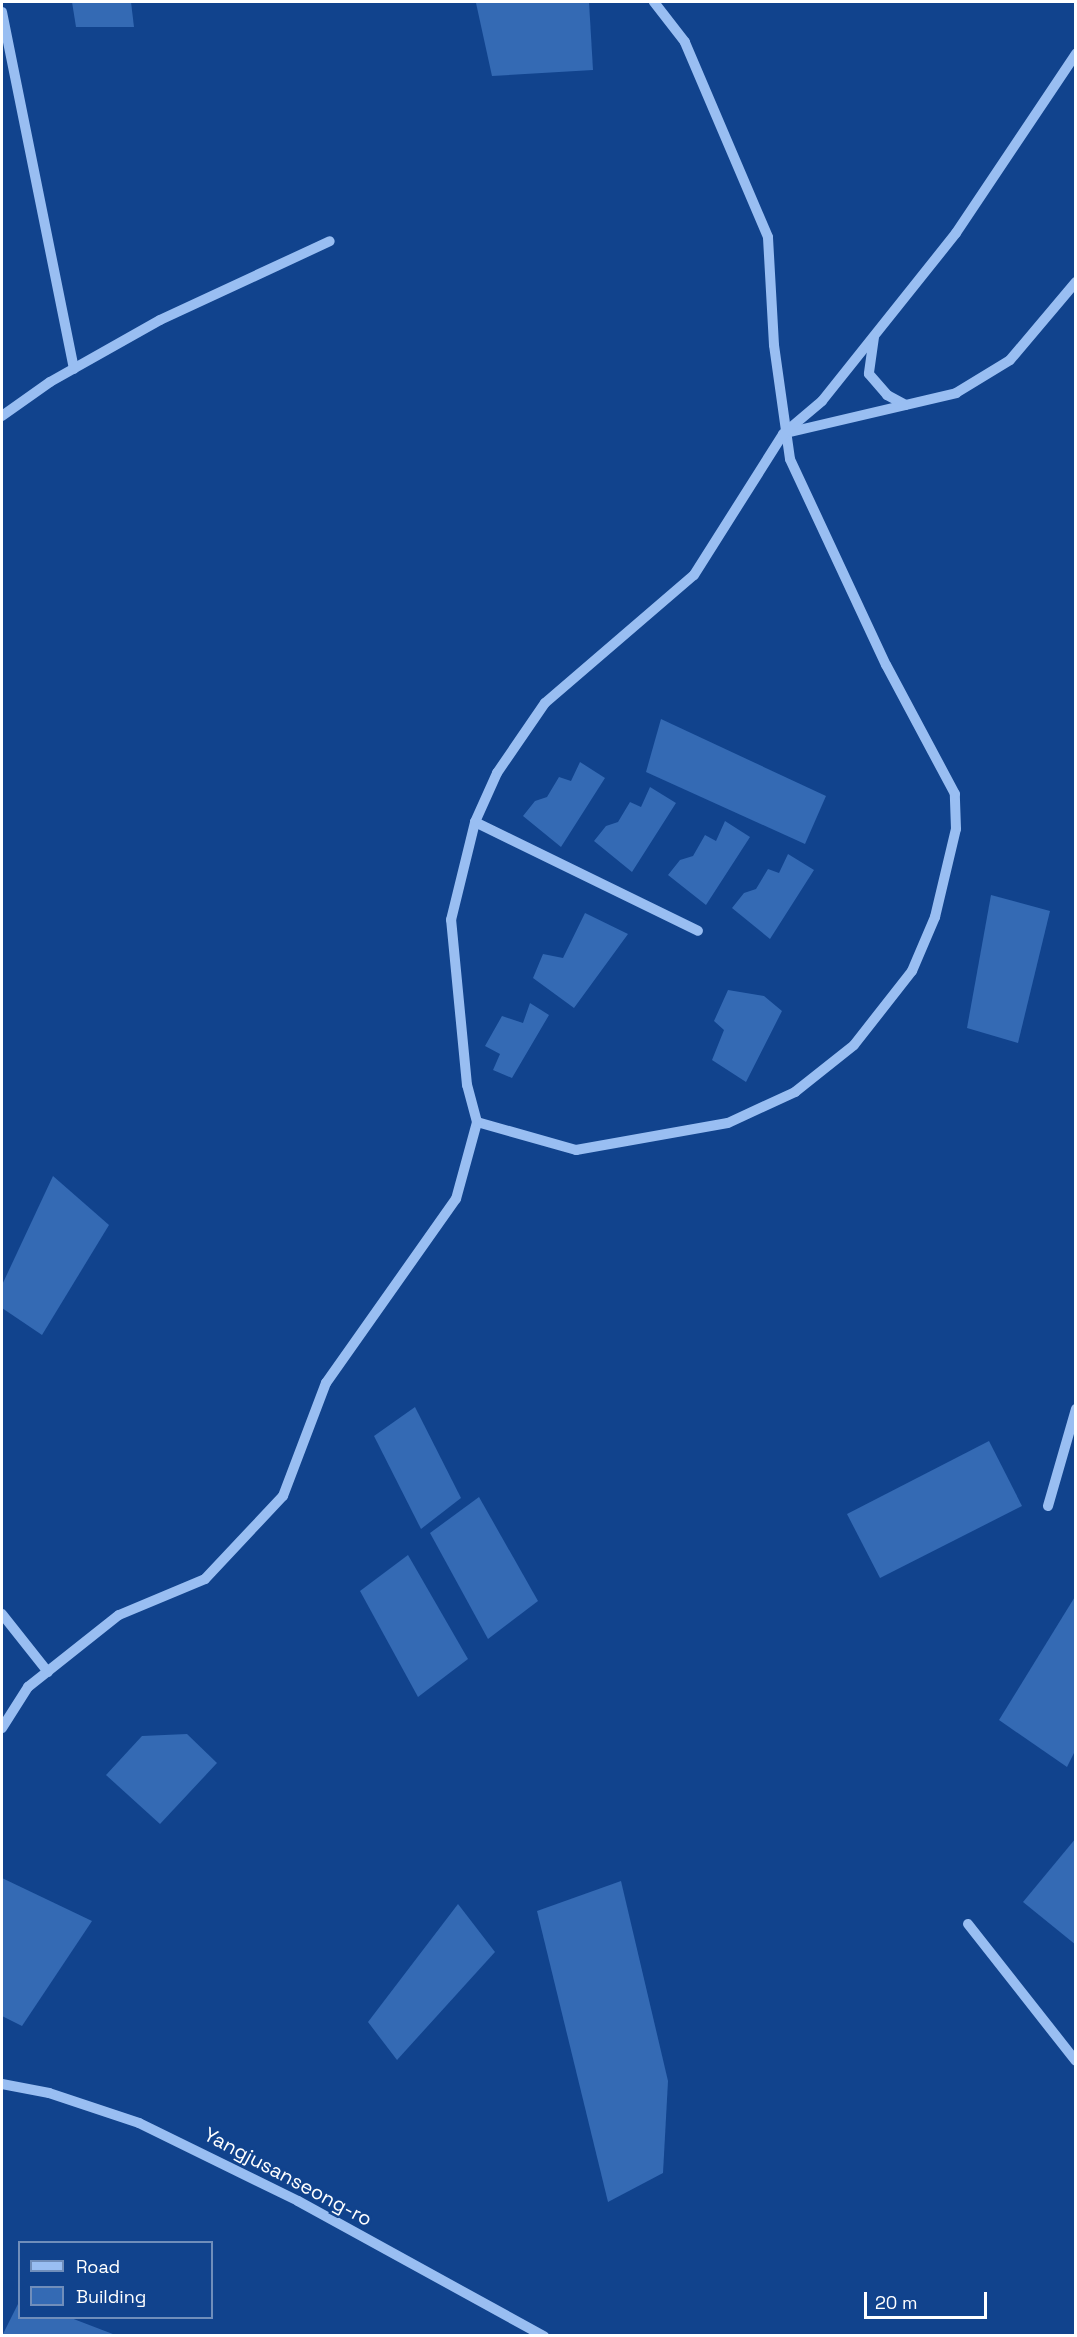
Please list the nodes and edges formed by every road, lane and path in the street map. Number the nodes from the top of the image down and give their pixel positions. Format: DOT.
graph roads {
  1 [pos="654,2"];
  2 [pos="2,12"];
  3 [pos="1076,54"];
  4 [pos="330,241"];
  5 [pos="1076,282"];
  6 [pos="874,336"];
  7 [pos="74,369"];
  8 [pos="906,405"];
  9 [pos="2,417"];
  10 [pos="783,434"];
  11 [pos="475,822"];
  12 [pos="698,931"];
  13 [pos="477,1122"];
  14 [pos="1076,1409"];
  15 [pos="1048,1506"];
  16 [pos="2,1614"];
  17 [pos="48,1672"];
  18 [pos="2,1728"];
  19 [pos="968,1924"];
  20 [pos="1076,2061"];
  21 [pos="2,2084"];
  22 [pos="544,2336"];
  1 -- 10 [label="street"];
  2 -- 7 [label="street"];
  3 -- 6 [label="street"];
  4 -- 7 [label="street"];
  5 -- 8 [label="street"];
  6 -- 8 [label="street"];
  6 -- 10 [label="street"];
  7 -- 9 [label="street"];
  8 -- 10 [label="street"];
  10 -- 11 [label="street"];
  10 -- 13 [label="street"];
  11 -- 12 [label="street"];
  11 -- 13 [label="street"];
  13 -- 17 [label="street"];
  14 -- 15 [label="street"];
  16 -- 17 [label="street"];
  17 -- 18 [label="street"];
  19 -- 20 [label="street"];
  21 -- 22 [label="street, Yangjusanseong-ro"];
}
